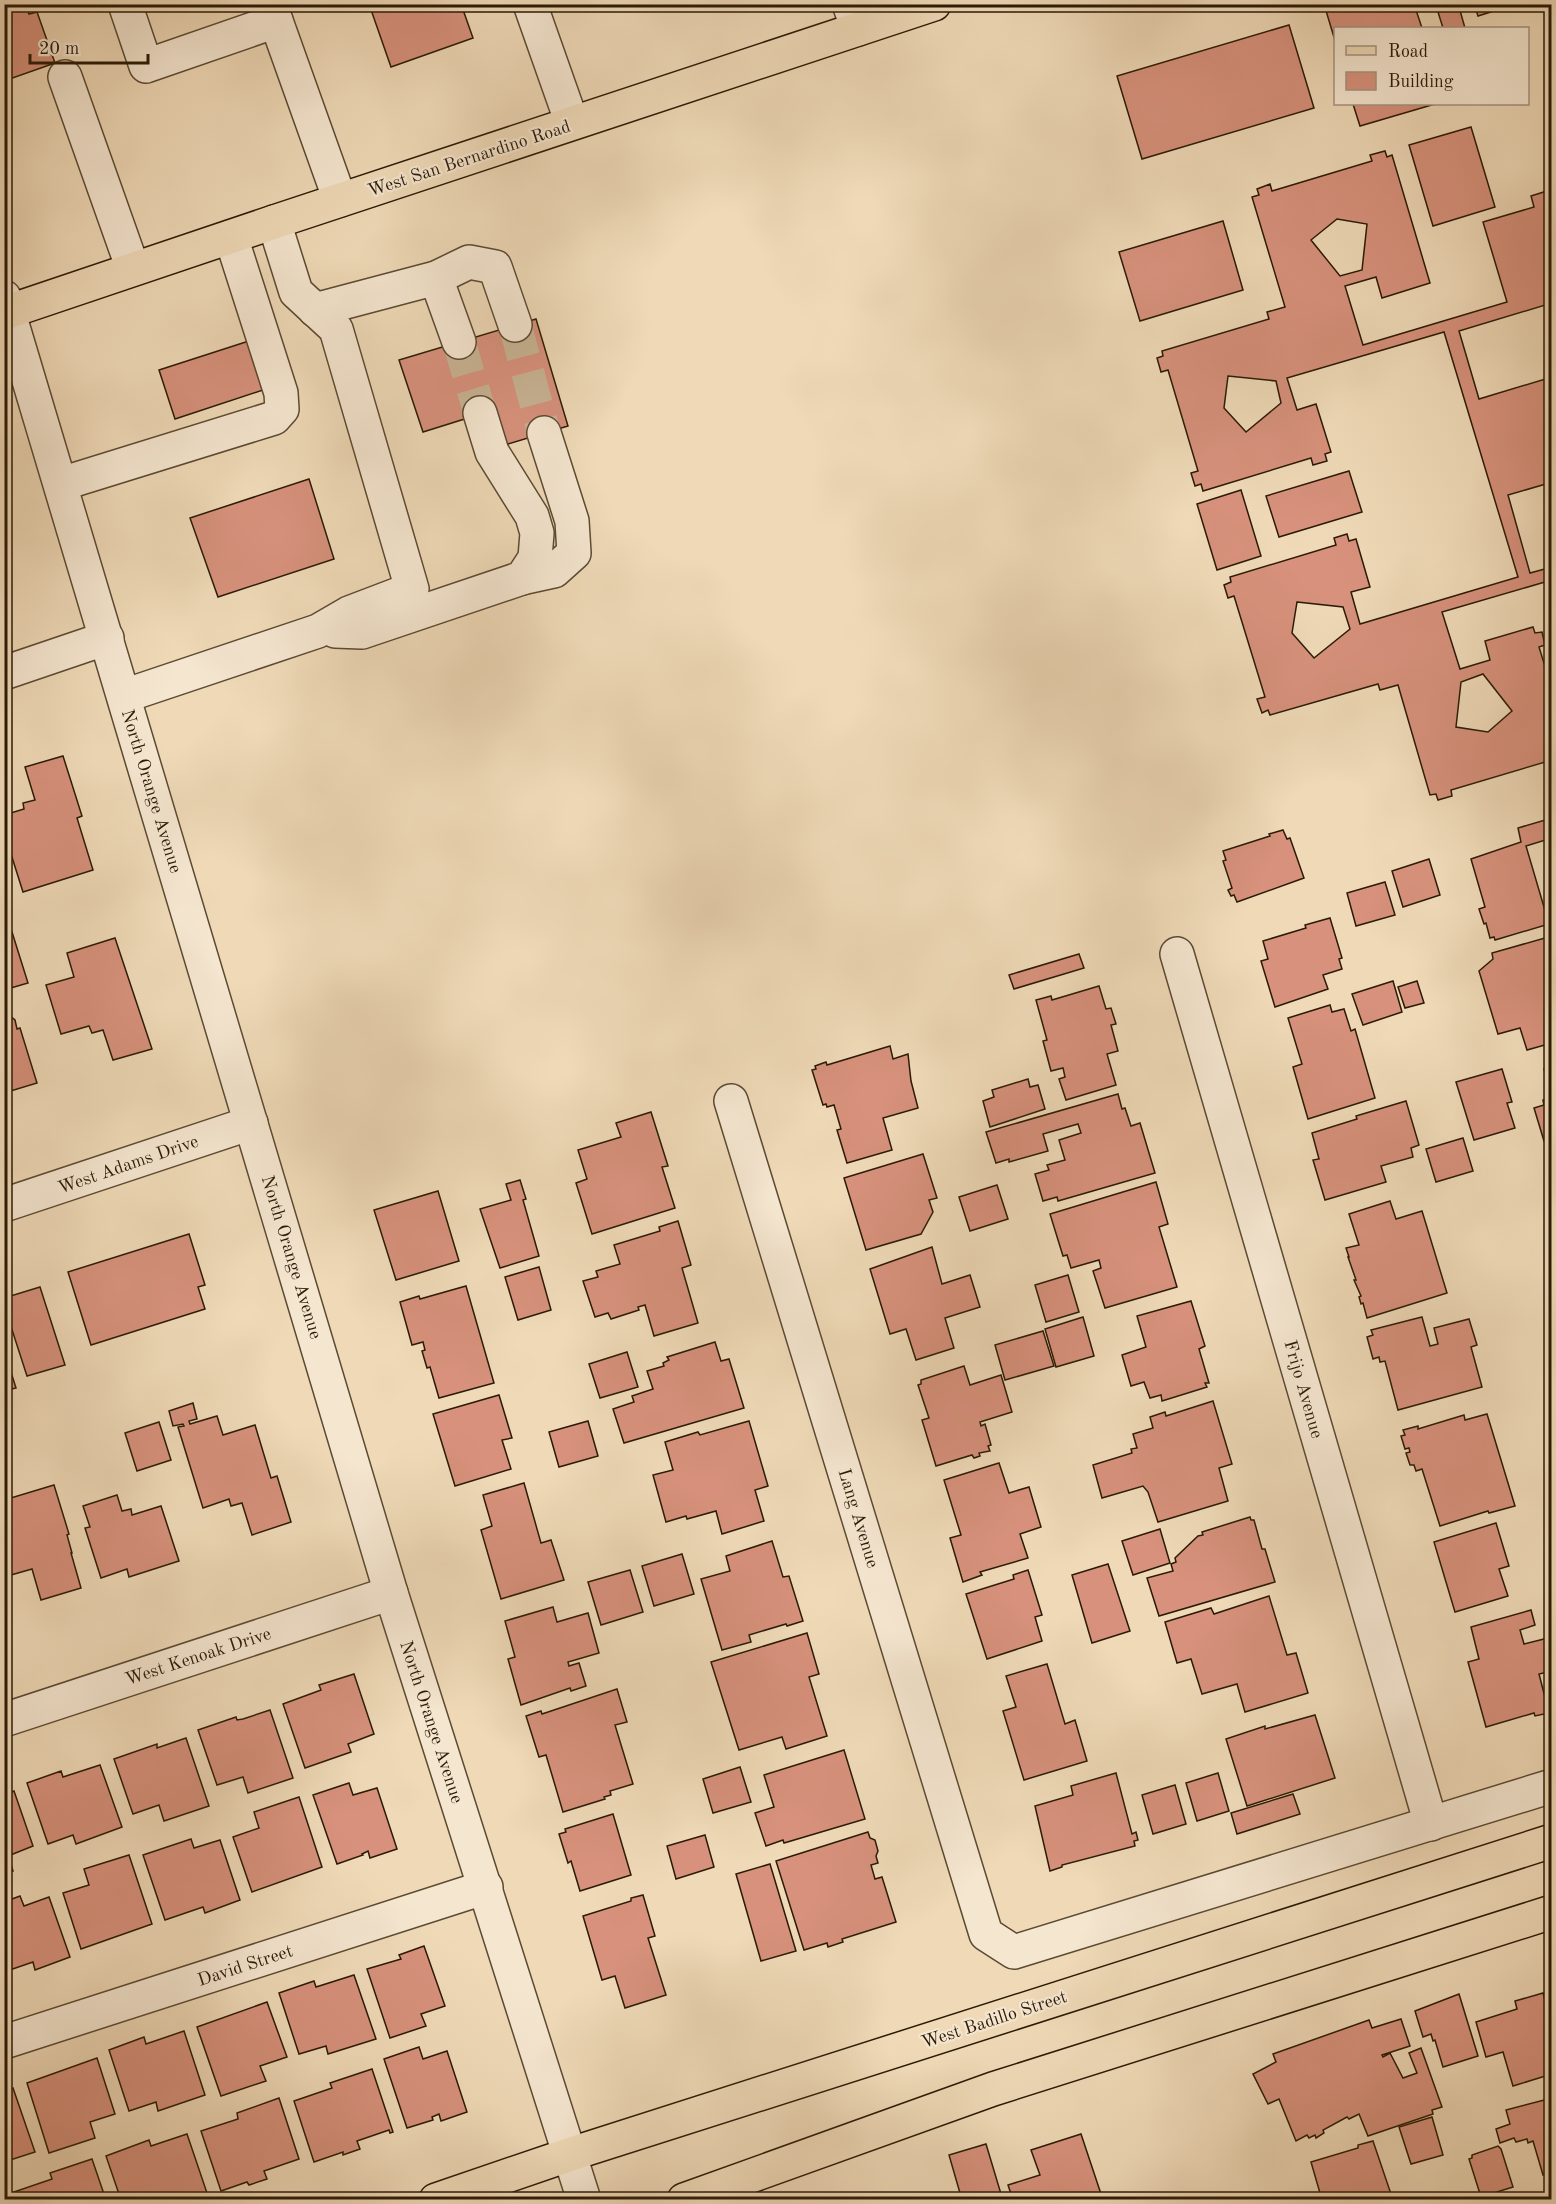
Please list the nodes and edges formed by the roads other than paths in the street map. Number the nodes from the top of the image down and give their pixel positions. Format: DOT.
graph roads {
  1 [pos="125,4"];
  2 [pos="530,4"];
  3 [pos="934,4"];
  4 [pos="273,13"];
  5 [pos="854,17"];
  6 [pos="65,77"];
  7 [pos="572,123"];
  8 [pos="340,200"];
  9 [pos="274,222"];
  10 [pos="231,237"];
  11 [pos="133,269"];
  12 [pos="435,278"];
  13 [pos="6,307"];
  14 [pos="315,310"];
  15 [pos="515,325"];
  16 [pos="459,342"];
  17 [pos="480,414"];
  18 [pos="544,433"];
  19 [pos="61,484"];
  20 [pos="522,578"];
  21 [pos="318,631"];
  22 [pos="106,638"];
  23 [pos="4,674"];
  24 [pos="124,696"];
  25 [pos="1177,954"];
  26 [pos="731,1101"];
  27 [pos="251,1123"];
  28 [pos="4,1205"];
  29 [pos="391,1593"];
  30 [pos="4,1720"];
  31 [pos="1551,1786"];
  32 [pos="1431,1824"];
  33 [pos="1551,1841"];
  34 [pos="486,1887"];
  35 [pos="1551,1912"];
  36 [pos="4,2042"];
  37 [pos="571,2154"];
  38 [pos="436,2199"];
  39 [pos="585,2199"];
  40 [pos="684,2199"];
  1 -- 4 [label="street"];
  2 -- 7 [label="street"];
  3 -- 5 [label="main road, West San Bernardino Road"];
  4 -- 8 [label="street"];
  5 -- 7 [label="main road, West San Bernardino Road"];
  6 -- 11 [label="street"];
  7 -- 8 [label="main road, West San Bernardino Road"];
  8 -- 9 [label="main road, West San Bernardino Road"];
  9 -- 10 [label="main road, West San Bernardino Road"];
  9 -- 14 [label="street"];
  10 -- 11 [label="main road, West San Bernardino Road"];
  10 -- 19 [label="street"];
  11 -- 13 [label="main road, West San Bernardino Road"];
  12 -- 14 [label="street"];
  12 -- 15 [label="street"];
  12 -- 16 [label="street"];
  13 -- 19 [label="street, North Orange Avenue"];
  14 -- 21 [label="street"];
  17 -- 20 [label="street"];
  18 -- 20 [label="street"];
  19 -- 22 [label="street, North Orange Avenue"];
  20 -- 21 [label="street"];
  21 -- 24 [label="street"];
  22 -- 23 [label="street"];
  22 -- 24 [label="street, North Orange Avenue"];
  24 -- 27 [label="street, North Orange Avenue"];
  25 -- 32 [label="street, Frijo Avenue"];
  26 -- 32 [label="street, Lang Avenue"];
  27 -- 28 [label="street, West Adams Drive"];
  27 -- 29 [label="street, North Orange Avenue"];
  29 -- 30 [label="street, West Kenoak Drive"];
  29 -- 34 [label="street, North Orange Avenue"];
  31 -- 32 [label="street"];
  33 -- 37 [label="main road, West Badillo Street"];
  34 -- 36 [label="street, David Street"];
  34 -- 37 [label="street, North Orange Avenue"];
  35 -- 40 [label="main road"];
  37 -- 38 [label="main road, West Badillo Street"];
  37 -- 39 [label="street, North Orange Avenue"];
}
